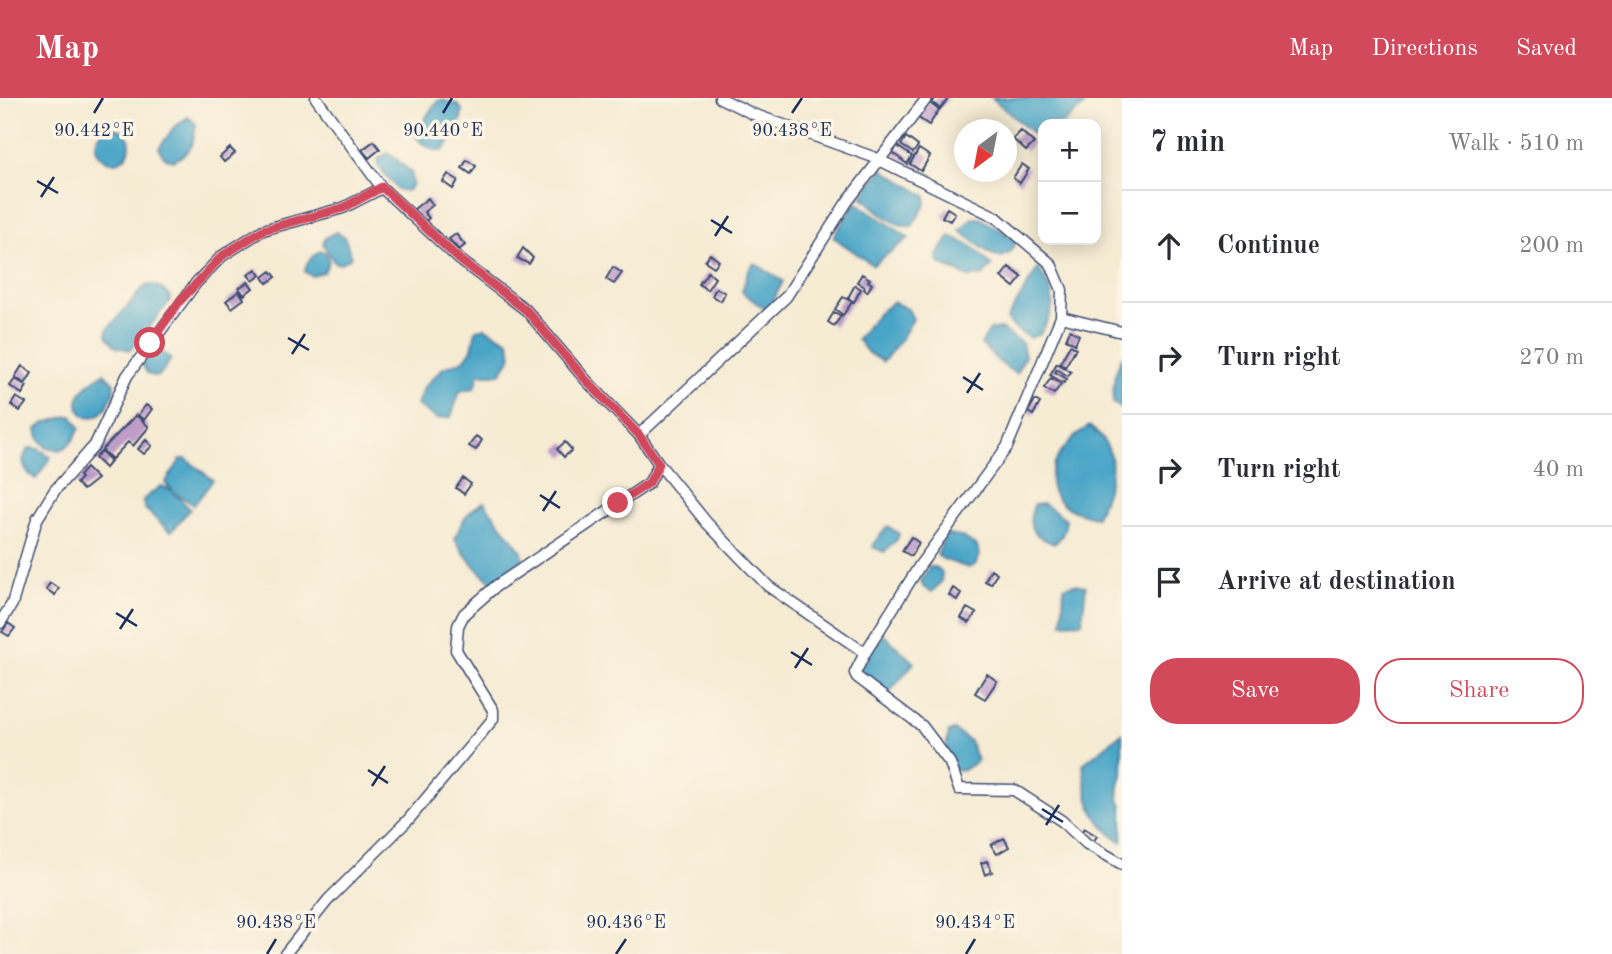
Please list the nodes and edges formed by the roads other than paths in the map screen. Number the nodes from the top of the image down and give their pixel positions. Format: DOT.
graph roads {
  1 [pos="316,98"];
  2 [pos="720,98"];
  3 [pos="927,98"];
  4 [pos="880,161"];
  5 [pos="382,187"];
  6 [pos="1061,317"];
  7 [pos="1122,332"];
  8 [pos="639,435"];
  9 [pos="659,464"];
  10 [pos="0,623"];
  11 [pos="865,653"];
  12 [pos="1122,864"];
  13 [pos="285,954"];
  1 -- 5 [label="street"];
  2 -- 4 [label="street"];
  3 -- 4 [label="street"];
  4 -- 6 [label="street"];
  4 -- 8 [label="street"];
  5 -- 8 [label="street"];
  5 -- 10 [label="street"];
  6 -- 7 [label="street"];
  6 -- 11 [label="street"];
  8 -- 9 [label="street"];
  9 -- 11 [label="street"];
  9 -- 13 [label="street"];
  11 -- 12 [label="street"];
}
